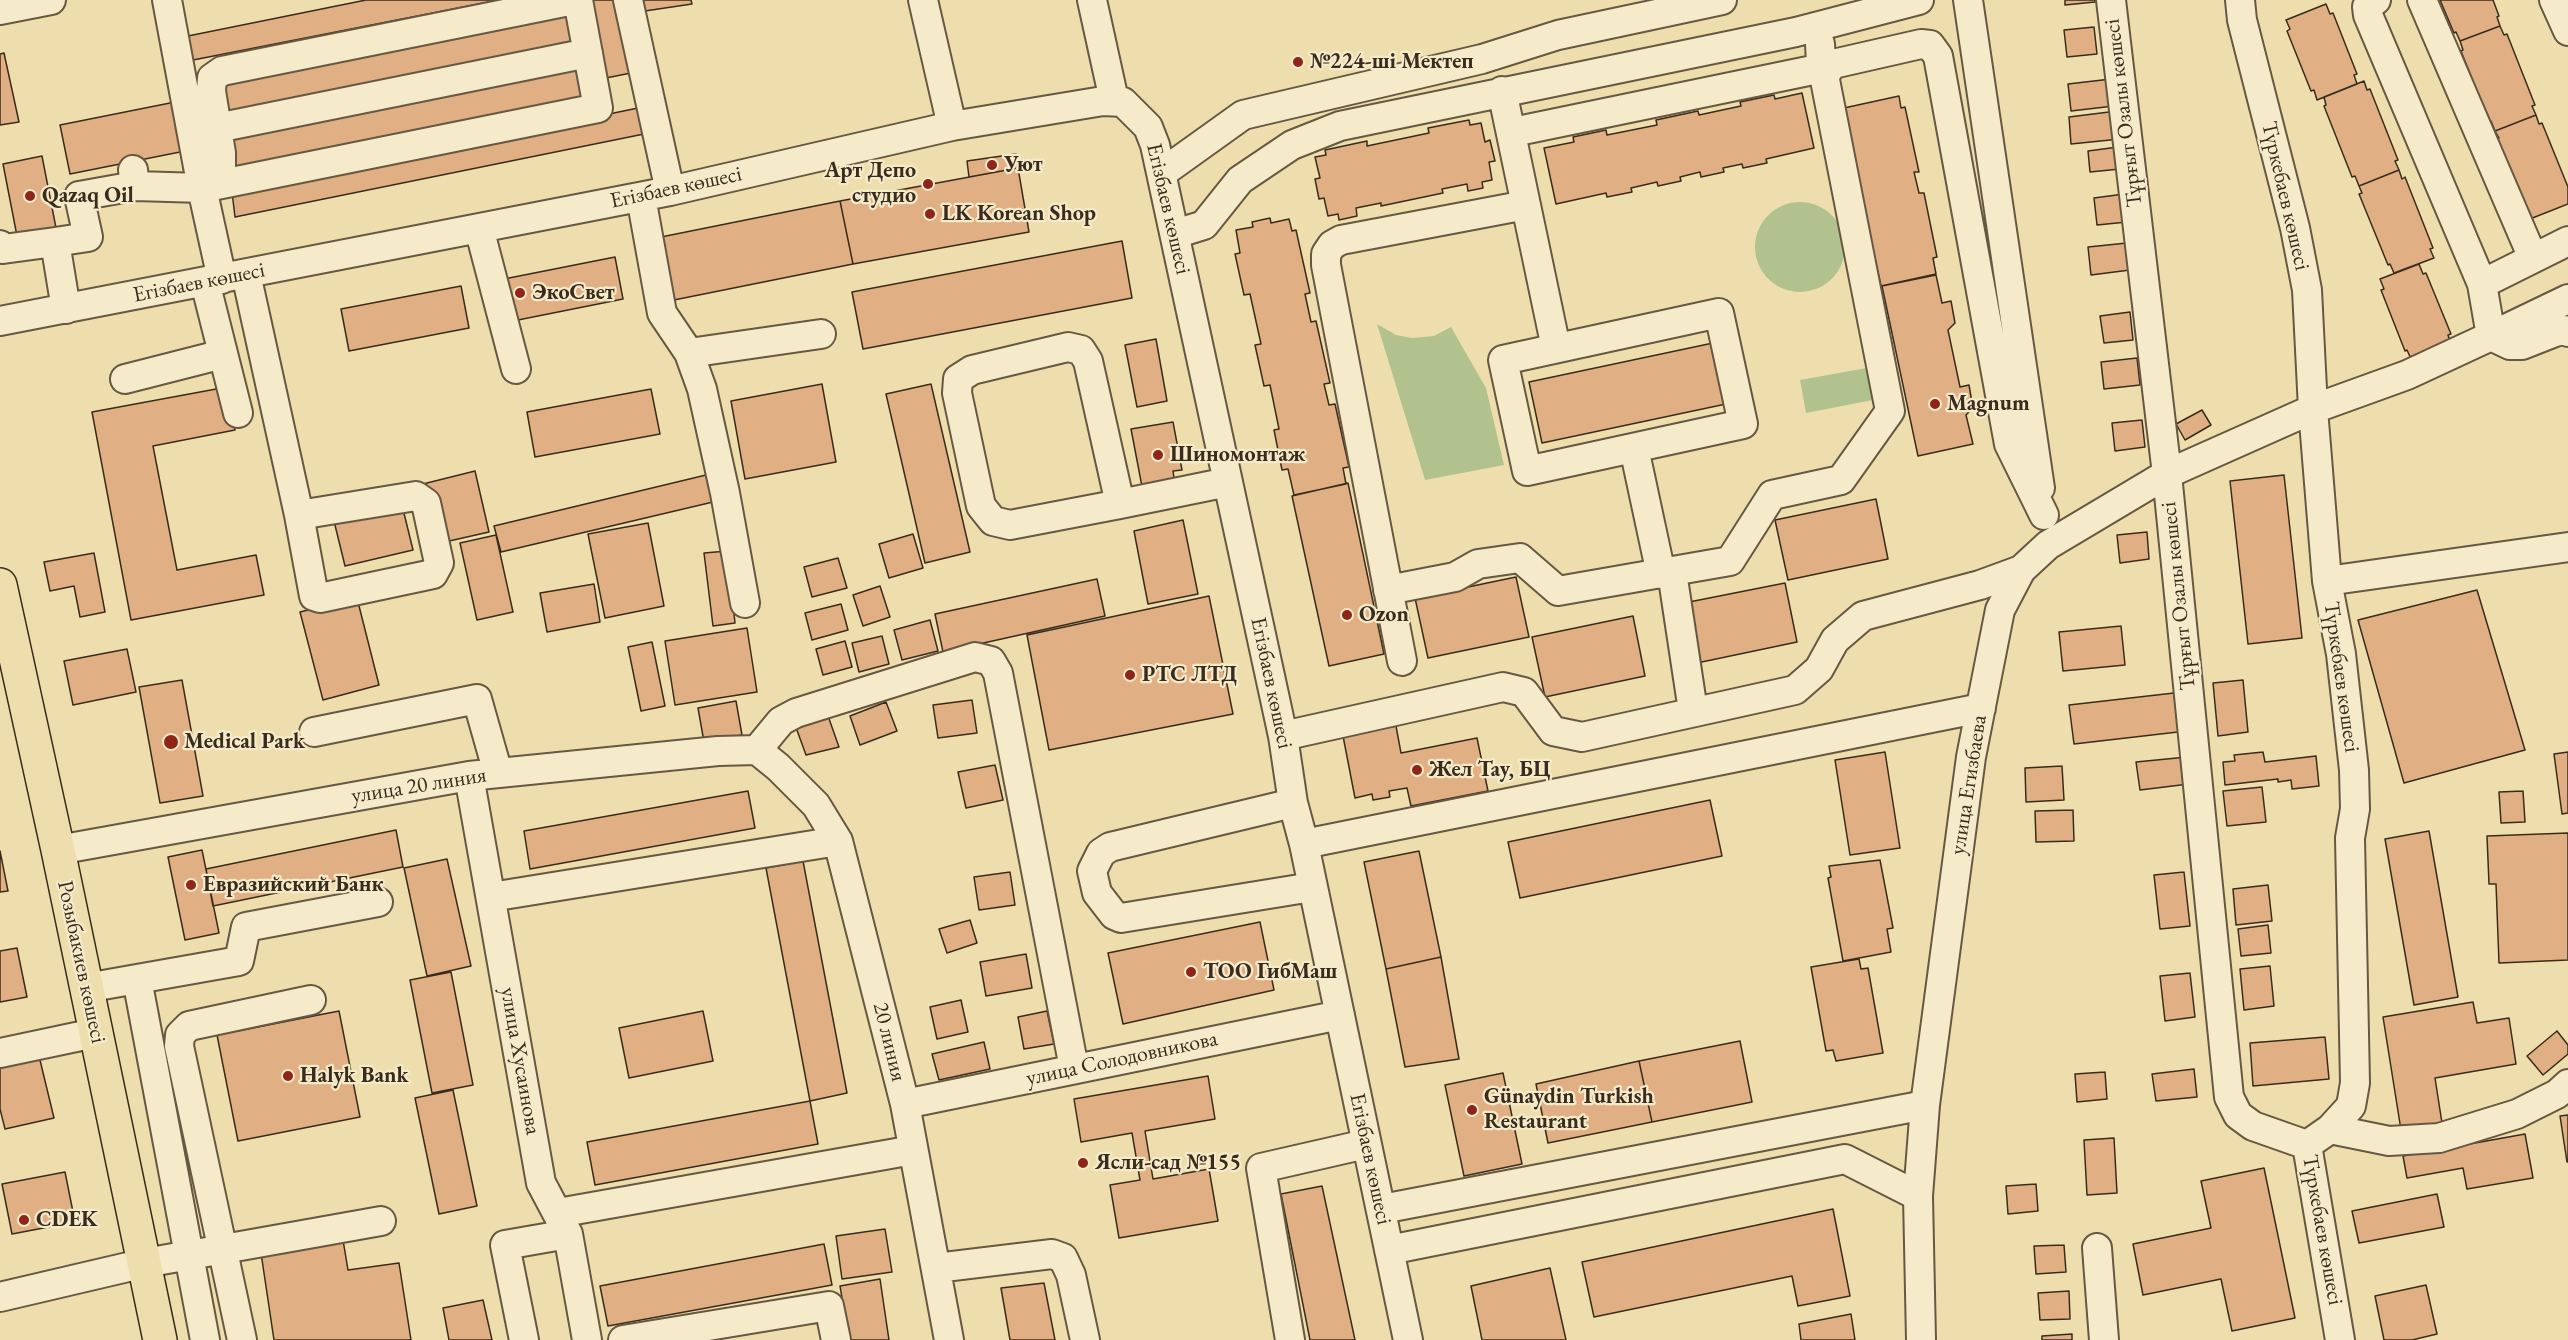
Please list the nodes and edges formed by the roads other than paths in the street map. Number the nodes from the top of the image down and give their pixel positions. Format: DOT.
graph roads {
  1 [pos="51,0"];
  2 [pos="167,0"];
  3 [pos="576,0"];
  4 [pos="628,0"];
  5 [pos="923,0"];
  6 [pos="1092,0"];
  7 [pos="1722,0"];
  8 [pos="1919,0"];
  9 [pos="1968,0"];
  10 [pos="2111,0"];
  11 [pos="2240,0"];
  12 [pos="2376,0"];
  13 [pos="2421,0"];
  14 [pos="2554,0"];
  15 [pos="0,10"];
  16 [pos="2568,31"];
  17 [pos="1796,32"];
  18 [pos="588,53"];
  19 [pos="1502,91"];
  20 [pos="1114,100"];
  21 [pos="952,126"];
  22 [pos="217,128"];
  23 [pos="1513,132"];
  24 [pos="1162,173"];
  25 [pos="207,186"];
  26 [pos="670,191"];
  27 [pos="641,197"];
  28 [pos="1526,205"];
  29 [pos="479,228"];
  30 [pos="1175,234"];
  31 [pos="2568,241"];
  32 [pos="54,242"];
  33 [pos="0,245"];
  34 [pos="2533,258"];
  35 [pos="224,279"];
  36 [pos="2482,284"];
  37 [pos="2568,299"];
  38 [pos="66,309"];
  39 [pos="0,321"];
  40 [pos="2568,332"];
  41 [pos="820,334"];
  42 [pos="2491,336"];
  43 [pos="1556,348"];
  44 [pos="689,353"];
  45 [pos="223,354"];
  46 [pos="516,369"];
  47 [pos="125,379"];
  48 [pos="2313,409"];
  49 [pos="238,413"];
  50 [pos="1634,448"];
  51 [pos="2167,474"];
  52 [pos="1228,482"];
  53 [pos="1120,504"];
  54 [pos="299,515"];
  55 [pos="2044,515"];
  56 [pos="2048,544"];
  57 [pos="2567,549"];
  58 [pos="2021,570"];
  59 [pos="1667,573"];
  60 [pos="2327,581"];
  61 [pos="0,585"];
  62 [pos="1388,590"];
  63 [pos="745,603"];
  64 [pos="1402,661"];
  65 [pos="1981,708"];
  66 [pos="1693,711"];
  67 [pos="314,732"];
  68 [pos="1283,736"];
  69 [pos="767,758"];
  70 [pos="498,773"];
  71 [pos="469,776"];
  72 [pos="1293,803"];
  73 [pos="838,841"];
  74 [pos="1304,844"];
  75 [pos="58,850"];
  76 [pos="1312,887"];
  77 [pos="491,897"];
  78 [pos="378,902"];
  79 [pos="137,979"];
  80 [pos="86,988"];
  81 [pos="311,1000"];
  82 [pos="1340,1015"];
  83 [pos="95,1033"];
  84 [pos="0,1053"];
  85 [pos="1074,1068"];
  86 [pos="2568,1084"];
  87 [pos="904,1104"];
  88 [pos="1925,1105"];
  89 [pos="1839,1121"];
  90 [pos="2330,1129"];
  91 [pos="1366,1144"];
  92 [pos="2307,1145"];
  93 [pos="913,1150"];
  94 [pos="1845,1159"];
  95 [pos="1918,1196"];
  96 [pos="1382,1209"];
  97 [pos="381,1221"];
  98 [pos="563,1224"];
  99 [pos="2097,1248"];
  100 [pos="223,1251"];
  101 [pos="1389,1251"];
  102 [pos="191,1256"];
  103 [pos="145,1263"];
  104 [pos="936,1268"];
  105 [pos="0,1297"];
  106 [pos="160,1340"];
  107 [pos="205,1340"];
  108 [pos="242,1340"];
  109 [pos="524,1340"];
  110 [pos="586,1340"];
  111 [pos="623,1340"];
  112 [pos="836,1340"];
  113 [pos="949,1340"];
  114 [pos="1085,1340"];
  115 [pos="1290,1340"];
  116 [pos="1408,1340"];
  117 [pos="1921,1340"];
  118 [pos="2104,1340"];
  119 [pos="2340,1340"];
  1 -- 15 [label="street"];
  2 -- 25 [label="street"];
  3 -- 18 [label="street"];
  3 -- 22 [label="street"];
  4 -- 26 [label="street"];
  5 -- 21 [label="street"];
  6 -- 20 [label="street"];
  7 -- 24 [label="street"];
  8 -- 17 [label="street"];
  9 -- 55 [label="street"];
  10 -- 51 [label="street, Тұрғыт Озалы көшесі"];
  11 -- 48 [label="street, Түркебаев көшесі"];
  12 -- 36 [label="street"];
  13 -- 34 [label="street"];
  14 -- 16 [label="street"];
  17 -- 19 [label="street"];
  17 -- 23 [label="street"];
  18 -- 22 [label="street"];
  18 -- 25 [label="street"];
  19 -- 23 [label="street"];
  19 -- 30 [label="street"];
  20 -- 21 [label="street, Егізбаев көшесі"];
  20 -- 24 [label="street, Егізбаев көшесі"];
  21 -- 26 [label="street, Егізбаев көшесі"];
  22 -- 25 [label="street"];
  23 -- 28 [label="street"];
  24 -- 30 [label="street, Егізбаев көшесі"];
  25 -- 32 [label="street"];
  25 -- 35 [label="street"];
  26 -- 27 [label="street, Егізбаев көшесі"];
  27 -- 29 [label="street, Егізбаев көшесі"];
  27 -- 44 [label="street"];
  28 -- 43 [label="street"];
  28 -- 62 [label="street"];
  29 -- 35 [label="street, Егізбаев көшесі"];
  29 -- 46 [label="street"];
  30 -- 52 [label="street, Егізбаев көшесі"];
  31 -- 34 [label="street"];
  32 -- 33 [label="street"];
  32 -- 38 [label="street"];
  34 -- 36 [label="street"];
  35 -- 38 [label="street, Егізбаев көшесі"];
  35 -- 45 [label="street"];
  35 -- 54 [label="street"];
  36 -- 42 [label="street"];
  37 -- 42 [label="street, улица Егизбаева"];
  38 -- 39 [label="street, Егізбаев көшесі"];
  40 -- 42 [label="street"];
  41 -- 44 [label="street"];
  42 -- 48 [label="street, улица Егизбаева"];
  43 -- 50 [label="street"];
  43 -- 50 [label="street"];
  44 -- 63 [label="street"];
  45 -- 47 [label="street"];
  45 -- 49 [label="street"];
  48 -- 51 [label="street, улица Егизбаева"];
  48 -- 60 [label="street, Түркебаев көшесі"];
  50 -- 59 [label="street"];
  51 -- 56 [label="street, улица Егизбаева"];
  51 -- 92 [label="street, Тұрғыт Озалы көшесі"];
  52 -- 53 [label="street"];
  52 -- 68 [label="street, Егізбаев көшесі"];
  53 -- 53 [label="street"];
  54 -- 54 [label="street"];
  55 -- 56 [label="street"];
  55 -- 59 [label="street"];
  56 -- 58 [label="street, улица Егизбаева"];
  57 -- 60 [label="street"];
  58 -- 65 [label="street, улица Егизбаева"];
  58 -- 66 [label="street"];
  59 -- 62 [label="street"];
  59 -- 66 [label="street"];
  60 -- 90 [label="street, Түркебаев көшесі"];
  61 -- 75 [label="main road, Розыбакиев көшесі"];
  62 -- 64 [label="street"];
  65 -- 74 [label="street"];
  65 -- 88 [label="street, улица Егизбаева"];
  66 -- 68 [label="street"];
  67 -- 70 [label="street"];
  68 -- 72 [label="street, Егізбаев көшесі"];
  69 -- 70 [label="street, улица 20 линия"];
  69 -- 73 [label="street, 20 линия"];
  69 -- 85 [label="street"];
  70 -- 71 [label="street, улица 20 линия"];
  71 -- 75 [label="street, улица 20 линия"];
  71 -- 77 [label="street, улица Хусаинова"];
  72 -- 74 [label="street, Егізбаев көшесі"];
  72 -- 76 [label="street"];
  73 -- 77 [label="street"];
  73 -- 87 [label="street, 20 линия"];
  74 -- 76 [label="street, Егізбаев көшесі"];
  75 -- 80 [label="main road, Розыбакиев көшесі"];
  76 -- 82 [label="street, Егізбаев көшесі"];
  77 -- 98 [label="street, улица Хусаинова"];
  78 -- 79 [label="street"];
  79 -- 80 [label="street"];
  79 -- 102 [label="street"];
  80 -- 83 [label="main road, Розыбакиев көшесі"];
  81 -- 100 [label="street"];
  82 -- 85 [label="street, улица Солодовникова"];
  82 -- 91 [label="street, Егізбаев көшесі"];
  83 -- 84 [label="street"];
  83 -- 103 [label="main road, Розыбакиев көшесі"];
  85 -- 87 [label="street, улица Солодовникова"];
  86 -- 90 [label="street"];
  87 -- 93 [label="street, 20 линия"];
  88 -- 89 [label="street"];
  88 -- 95 [label="street, улица Егизбаева"];
  89 -- 94 [label="street"];
  89 -- 96 [label="street"];
  90 -- 92 [label="street, Түркебаев көшесі"];
  91 -- 96 [label="street, Егізбаев көшесі"];
  91 -- 115 [label="street"];
  92 -- 119 [label="street, Түркебаев көшесі"];
  93 -- 98 [label="street"];
  93 -- 104 [label="street, 20 линия"];
  94 -- 95 [label="street"];
  94 -- 101 [label="street"];
  95 -- 117 [label="street, улица Егизбаева"];
  96 -- 101 [label="street, Егізбаев көшесі"];
  97 -- 100 [label="street"];
  98 -- 109 [label="street"];
  98 -- 110 [label="street, улица Хусаинова"];
  99 -- 118 [label="street"];
  100 -- 102 [label="street"];
  100 -- 108 [label="street"];
  101 -- 116 [label="street, Егізбаев көшесі"];
  102 -- 103 [label="street"];
  102 -- 107 [label="street"];
  103 -- 105 [label="street"];
  103 -- 106 [label="main road, Розыбакиев көшесі"];
  104 -- 113 [label="street, 20 линия"];
  104 -- 114 [label="street"];
  111 -- 112 [label="street"];
}
